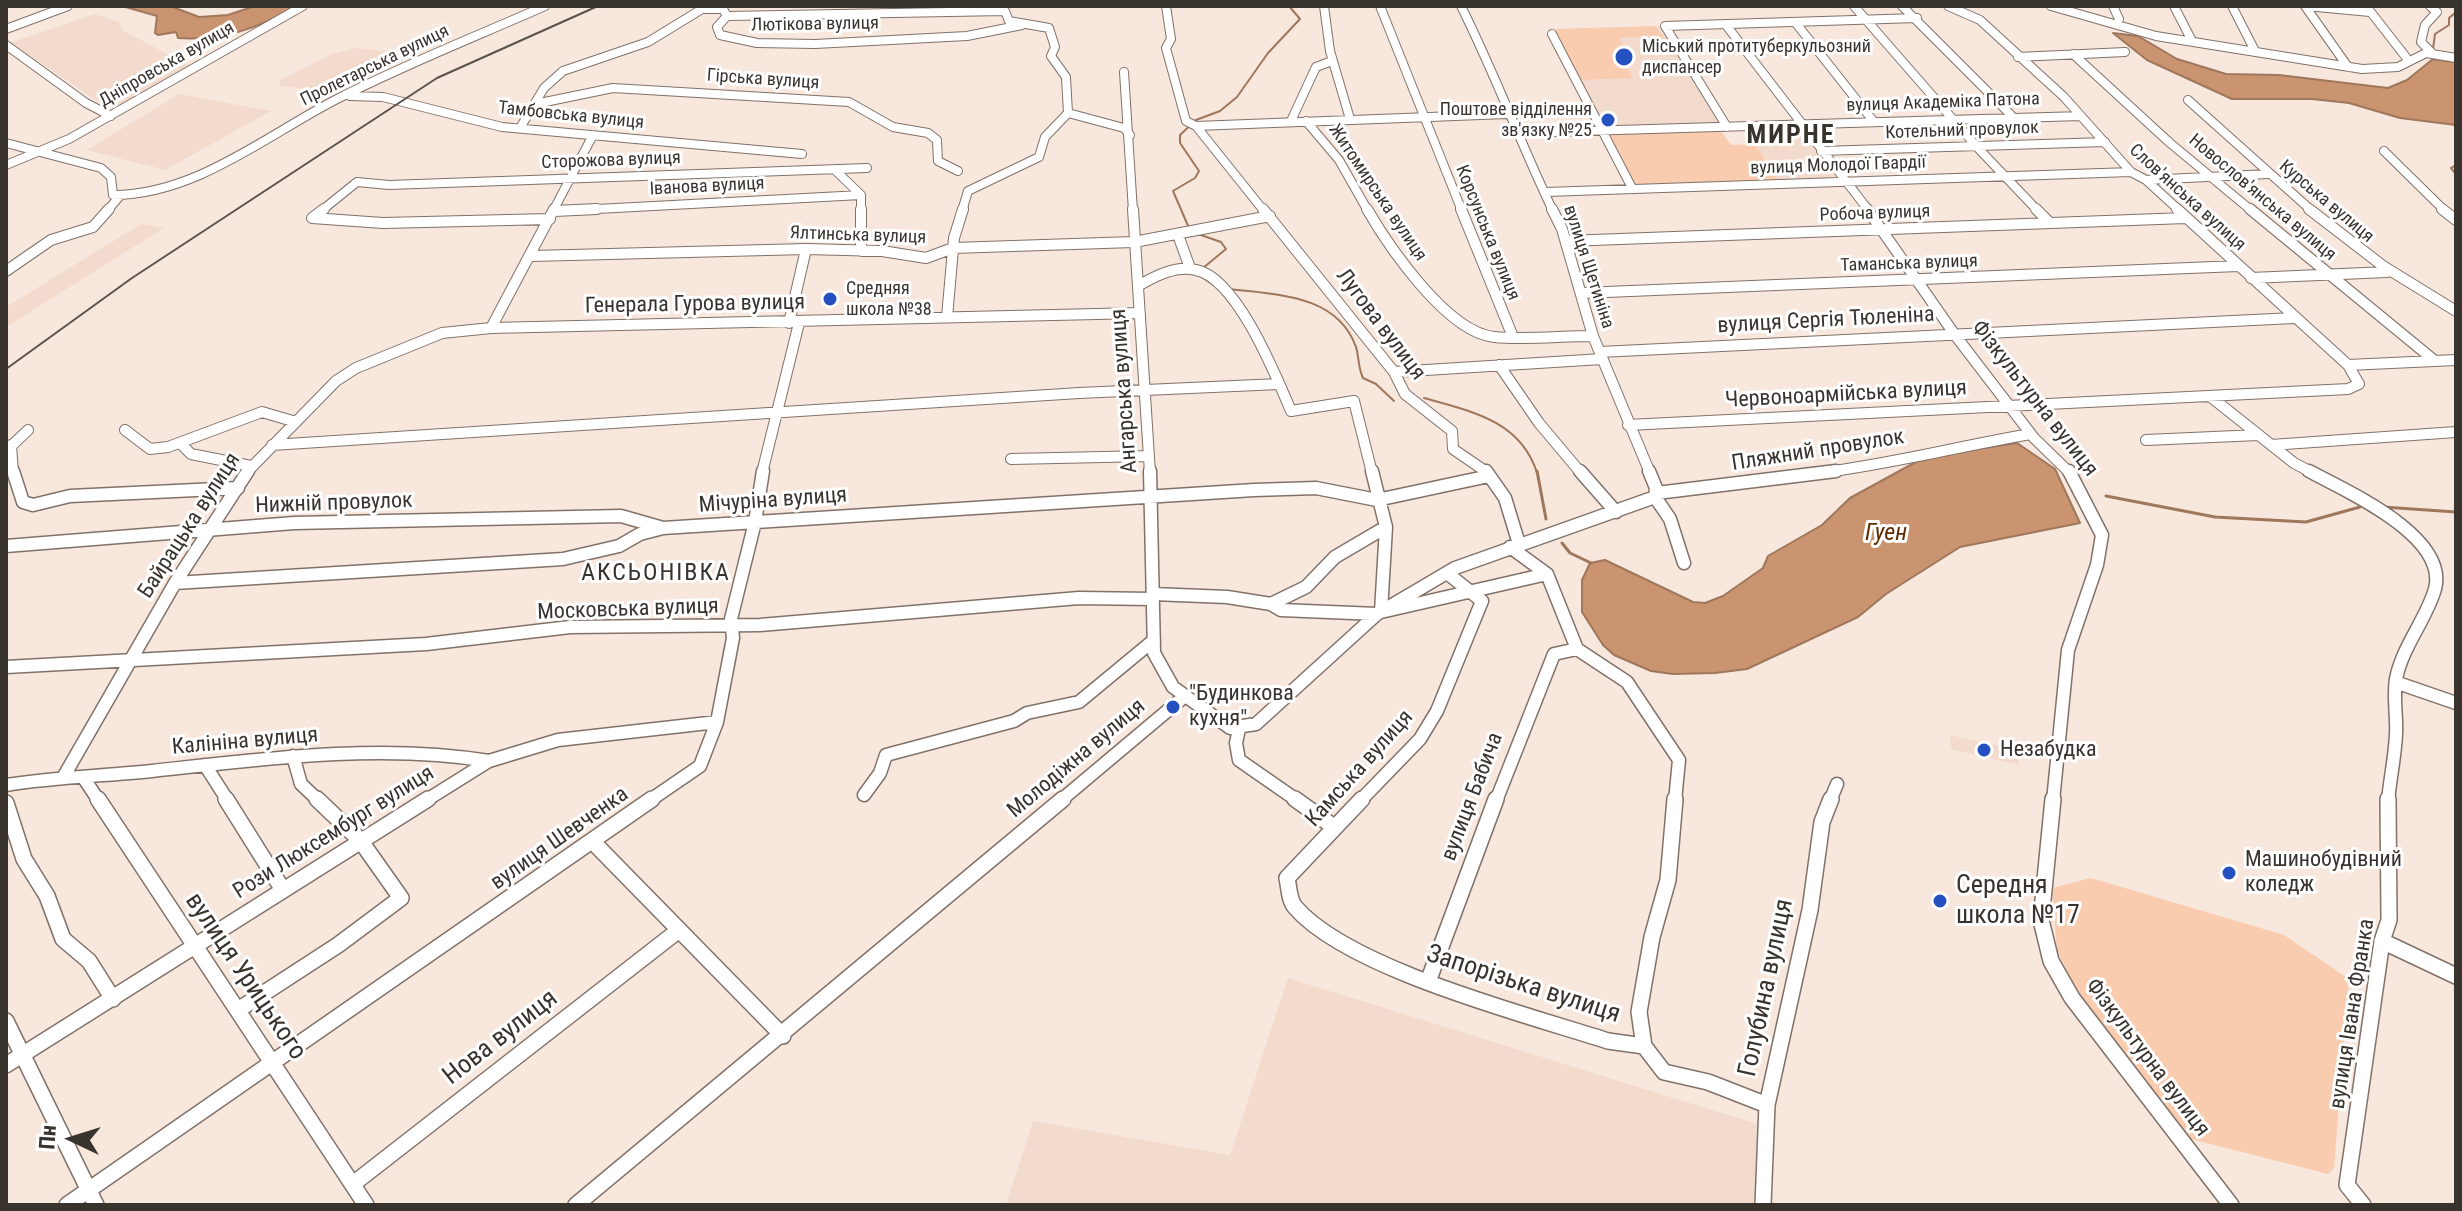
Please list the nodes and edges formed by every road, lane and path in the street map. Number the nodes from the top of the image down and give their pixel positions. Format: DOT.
graph roads {
  1 [pos="68,6"];
  2 [pos="303,6"];
  3 [pos="545,6"];
  4 [pos="1166,6"];
  5 [pos="1324,6"];
  6 [pos="1380,6"];
  7 [pos="1461,6"];
  8 [pos="1854,6"];
  9 [pos="1902,6"];
  10 [pos="1948,6"];
  11 [pos="2051,6"];
  12 [pos="2113,6"];
  13 [pos="2174,6"];
  14 [pos="2232,6"];
  15 [pos="2305,6"];
  16 [pos="2430,6"];
  17 [pos="946,8"];
  18 [pos="2368,9"];
  19 [pos="782,10"];
  20 [pos="727,16"];
  21 [pos="1917,18"];
  22 [pos="1863,19"];
  23 [pos="2119,19"];
  24 [pos="1795,22"];
  25 [pos="1028,23"];
  26 [pos="1726,25"];
  27 [pos="6,29"];
  28 [pos="1552,34"];
  29 [pos="2191,39"];
  30 [pos="6,45"];
  31 [pos="2255,51"];
  32 [pos="2125,52"];
  33 [pos="2073,54"];
  34 [pos="2436,54"];
  35 [pos="2018,57"];
  36 [pos="2456,58"];
  37 [pos="1332,61"];
  38 [pos="2409,61"];
  39 [pos="2348,67"];
  40 [pos="1124,72"];
  41 [pos="339,98"];
  42 [pos="2188,100"];
  43 [pos="535,104"];
  44 [pos="1068,113"];
  45 [pos="1507,114"];
  46 [pos="111,116"];
  47 [pos="1421,116"];
  48 [pos="2012,116"];
  49 [pos="2081,116"];
  50 [pos="1350,119"];
  51 [pos="1952,119"];
  52 [pos="1291,121"];
  53 [pos="1306,121"];
  54 [pos="1874,122"];
  55 [pos="1191,123"];
  56 [pos="1802,125"];
  57 [pos="1727,127"];
  58 [pos="520,128"];
  59 [pos="1602,131"];
  60 [pos="1518,133"];
  61 [pos="593,135"];
  62 [pos="1130,135"];
  63 [pos="2105,142"];
  64 [pos="6,143"];
  65 [pos="1977,147"];
  66 [pos="45,149"];
  67 [pos="1821,151"];
  68 [pos="2384,151"];
  69 [pos="802,154"];
  70 [pos="6,165"];
  71 [pos="867,168"];
  72 [pos="836,171"];
  73 [pos="958,171"];
  74 [pos="2131,172"];
  75 [pos="2268,174"];
  76 [pos="2211,176"];
  77 [pos="571,177"];
  78 [pos="2007,177"];
  79 [pos="2146,180"];
  80 [pos="1846,181"];
  81 [pos="357,182"];
  82 [pos="1632,188"];
  83 [pos="1546,192"];
  84 [pos="861,195"];
  85 [pos="119,197"];
  86 [pos="552,215"];
  87 [pos="1270,216"];
  88 [pos="2186,218"];
  89 [pos="2456,220"];
  90 [pos="2050,223"];
  91 [pos="1883,229"];
  92 [pos="1178,235"];
  93 [pos="1566,241"];
  94 [pos="1134,242"];
  95 [pos="953,248"];
  96 [pos="806,249"];
  97 [pos="861,251"];
  98 [pos="531,256"];
  99 [pos="2238,266"];
  100 [pos="1196,270"];
  101 [pos="6,271"];
  102 [pos="2387,272"];
  103 [pos="2330,275"];
  104 [pos="2251,278"];
  105 [pos="1915,279"];
  106 [pos="1138,286"];
  107 [pos="1582,293"];
  108 [pos="2456,311"];
  109 [pos="1140,313"];
  110 [pos="947,317"];
  111 [pos="2294,318"];
  112 [pos="794,323"];
  113 [pos="491,328"];
  114 [pos="1955,335"];
  115 [pos="1593,336"];
  116 [pos="1513,337"];
  117 [pos="403,350"];
  118 [pos="1601,355"];
  119 [pos="2456,360"];
  120 [pos="2435,361"];
  121 [pos="1499,365"];
  122 [pos="2348,365"];
  123 [pos="1394,372"];
  124 [pos="1279,384"];
  125 [pos="1146,391"];
  126 [pos="2211,397"];
  127 [pos="2010,405"];
  128 [pos="776,411"];
  129 [pos="296,422"];
  130 [pos="1628,425"];
  131 [pos="28,430"];
  132 [pos="125,430"];
  133 [pos="2456,432"];
  134 [pos="2031,434"];
  135 [pos="2258,435"];
  136 [pos="2146,440"];
  137 [pos="180,443"];
  138 [pos="272,445"];
  139 [pos="2271,445"];
  140 [pos="9,448"];
  141 [pos="1149,456"];
  142 [pos="1011,459"];
  143 [pos="251,466"];
  144 [pos="1489,476"];
  145 [pos="238,488"];
  146 [pos="1656,495"];
  147 [pos="1152,496"];
  148 [pos="1377,500"];
  149 [pos="1616,512"];
  150 [pos="755,522"];
  151 [pos="1386,527"];
  152 [pos="663,528"];
  153 [pos="208,532"];
  154 [pos="1514,545"];
  155 [pos="6,546"];
  156 [pos="1684,563"];
  157 [pos="1447,573"];
  158 [pos="1547,574"];
  159 [pos="175,583"];
  160 [pos="1473,593"];
  161 [pos="1153,597"];
  162 [pos="1271,604"];
  163 [pos="1379,613"];
  164 [pos="732,627"];
  165 [pos="1154,640"];
  166 [pos="1577,649"];
  167 [pos="130,659"];
  168 [pos="6,667"];
  169 [pos="2398,683"];
  170 [pos="1185,696"];
  171 [pos="2456,703"];
  172 [pos="717,722"];
  173 [pos="1239,729"];
  174 [pos="293,756"];
  175 [pos="489,761"];
  176 [pos="205,765"];
  177 [pos="64,776"];
  178 [pos="83,777"];
  179 [pos="1837,784"];
  180 [pos="6,785"];
  181 [pos="864,795"];
  182 [pos="6,803"];
  183 [pos="1334,827"];
  184 [pos="360,840"];
  185 [pos="593,842"];
  186 [pos="1287,878"];
  187 [pos="283,890"];
  188 [pos="679,930"];
  189 [pos="2382,941"];
  190 [pos="196,947"];
  191 [pos="2456,976"];
  192 [pos="1429,979"];
  193 [pos="113,999"];
  194 [pos="238,1010"];
  195 [pos="6,1021"];
  196 [pos="783,1036"];
  197 [pos="1644,1046"];
  198 [pos="24,1054"];
  199 [pos="274,1063"];
  200 [pos="6,1065"];
  201 [pos="1767,1105"];
  202 [pos="353,1184"];
  203 [pos="92,1198"];
  204 [pos="67,1205"];
  205 [pos="366,1205"];
  206 [pos="576,1205"];
  207 [pos="1763,1205"];
  208 [pos="2231,1205"];
  209 [pos="2363,1205"];
  1 -- 27 [label="street"];
  2 -- 46 [label="street, Дніпровська вулиця"];
  3 -- 41 [label="street, Пролетарська вулиця"];
  4 -- 55 [label="street"];
  5 -- 37 [label="street"];
  6 -- 47 [label="street, Корсунська вулиця"];
  7 -- 45 [label="street, вулиця Щетиніна"];
  8 -- 22 [label="street"];
  9 -- 21 [label="street"];
  10 -- 35 [label="street, Слов'янська вулиця"];
  11 -- 29 [label="street"];
  12 -- 23 [label="street"];
  13 -- 29 [label="street"];
  14 -- 31 [label="street"];
  15 -- 18 [label="street"];
  15 -- 39 [label="street"];
  16 -- 34 [label="street"];
  17 -- 19 [label="street"];
  17 -- 25 [label="street"];
  18 -- 38 [label="street"];
  19 -- 20 [label="street"];
  20 -- 25 [label="street, Лютікова вулиця"];
  20 -- 43 [label="street"];
  21 -- 22 [label="street"];
  21 -- 48 [label="street"];
  22 -- 24 [label="street"];
  22 -- 51 [label="street"];
  24 -- 26 [label="street"];
  24 -- 54 [label="street"];
  25 -- 44 [label="street"];
  26 -- 56 [label="street, Фізкультурна вулиця"];
  26 -- 57 [label="street"];
  28 -- 59 [label="street"];
  29 -- 31 [label="street"];
  30 -- 46 [label="street"];
  31 -- 39 [label="street"];
  32 -- 33 [label="street"];
  33 -- 35 [label="street"];
  33 -- 76 [label="street, Новослов'янська вулиця"];
  34 -- 36 [label="street"];
  34 -- 38 [label="street"];
  35 -- 49 [label="street, Слов'янська вулиця"];
  37 -- 50 [label="street"];
  37 -- 52 [label="street"];
  38 -- 39 [label="street"];
  40 -- 62 [label="street, Ангарська вулиця"];
  41 -- 58 [label="street, Тамбовська вулиця"];
  41 -- 85 [label="street, Пролетарська вулиця"];
  42 -- 75 [label="street, Курська вулиця"];
  43 -- 58 [label="street"];
  43 -- 73 [label="street, Гірська вулиця"];
  44 -- 62 [label="street"];
  44 -- 95 [label="street"];
  45 -- 47 [label="street"];
  45 -- 60 [label="street, вулиця Щетиніна"];
  46 -- 66 [label="street, Дніпровська вулиця"];
  47 -- 50 [label="street"];
  47 -- 116 [label="street, Корсунська вулиця"];
  48 -- 49 [label="street, вулиця Академіка Патона"];
  48 -- 51 [label="street, вулиця Академіка Патона"];
  49 -- 63 [label="street, Слов'янська вулиця"];
  50 -- 53 [label="street"];
  51 -- 54 [label="street, вулиця Академіка Патона"];
  51 -- 65 [label="street"];
  52 -- 53 [label="street"];
  52 -- 55 [label="street"];
  53 -- 116 [label="street, Житомирська вулиця"];
  54 -- 56 [label="street, вулиця Академіка Патона"];
  55 -- 87 [label="street, Лугова вулиця"];
  56 -- 57 [label="street, вулиця Академіка Патона"];
  56 -- 67 [label="street, Фізкультурна вулиця"];
  57 -- 59 [label="street, вулиця Академіка Патона"];
  58 -- 61 [label="street, Тамбовська вулиця"];
  59 -- 60 [label="street, вулиця Академіка Патона"];
  59 -- 82 [label="street"];
  60 -- 83 [label="street, вулиця Щетиніна"];
  61 -- 69 [label="street, Тамбовська вулиця"];
  61 -- 77 [label="street"];
  62 -- 94 [label="street, Ангарська вулиця"];
  63 -- 65 [label="street, Котельний провулок"];
  63 -- 74 [label="street, Слов'янська вулиця"];
  64 -- 66 [label="street"];
  65 -- 67 [label="street, Котельний провулок"];
  65 -- 78 [label="street"];
  66 -- 70 [label="street, Дніпровська вулиця"];
  66 -- 85 [label="street"];
  67 -- 80 [label="street, Фізкультурна вулиця"];
  68 -- 89 [label="street"];
  71 -- 72 [label="street, Сторожова вулиця"];
  72 -- 77 [label="street, Сторожова вулиця"];
  72 -- 84 [label="street"];
  74 -- 78 [label="street, вулиця Молодої Гвардії"];
  74 -- 79 [label="street, Слов'янська вулиця"];
  75 -- 76 [label="street"];
  75 -- 102 [label="street, Курська вулиця"];
  76 -- 79 [label="street"];
  76 -- 103 [label="street, Новослов'янська вулиця"];
  77 -- 81 [label="street, Сторожова вулиця"];
  77 -- 86 [label="street"];
  78 -- 80 [label="street, вулиця Молодої Гвардії"];
  78 -- 90 [label="street"];
  79 -- 88 [label="street, Слов'янська вулиця"];
  80 -- 82 [label="street, вулиця Молодої Гвардії"];
  80 -- 91 [label="street, Фізкультурна вулиця"];
  81 -- 86 [label="street, Іванова вулиця"];
  82 -- 83 [label="street, вулиця Молодої Гвардії"];
  83 -- 93 [label="street, вулиця Щетиніна"];
  84 -- 86 [label="street, Іванова вулиця"];
  84 -- 97 [label="street"];
  85 -- 101 [label="street"];
  86 -- 98 [label="street"];
  87 -- 92 [label="street, Ялтинська вулиця"];
  87 -- 123 [label="street, Лугова вулиця"];
  88 -- 90 [label="street, Робоча вулиця"];
  88 -- 99 [label="street, Слов'янська вулиця"];
  90 -- 91 [label="street, Робоча вулиця"];
  91 -- 93 [label="street, Робоча вулиця"];
  91 -- 105 [label="street, Фізкультурна вулиця"];
  92 -- 94 [label="street, Ялтинська вулиця"];
  92 -- 100 [label="street"];
  93 -- 107 [label="street, вулиця Щетиніна"];
  94 -- 95 [label="street, Ялтинська вулиця"];
  94 -- 106 [label="street, Ангарська вулиця"];
  95 -- 97 [label="street, Ялтинська вулиця"];
  95 -- 110 [label="street"];
  96 -- 97 [label="street, Ялтинська вулиця"];
  96 -- 98 [label="street, Ялтинська вулиця"];
  96 -- 112 [label="street, вулиця Шевченка"];
  98 -- 113 [label="street"];
  99 -- 104 [label="street, Слов'янська вулиця"];
  99 -- 105 [label="street, Таманська вулиця"];
  100 -- 106 [label="street"];
  100 -- 124 [label="street"];
  102 -- 103 [label="street"];
  102 -- 108 [label="street, Курська вулиця"];
  103 -- 104 [label="street"];
  103 -- 120 [label="street, Новослов'янська вулиця"];
  104 -- 111 [label="street, Слов'янська вулиця"];
  105 -- 107 [label="street, Таманська вулиця"];
  105 -- 114 [label="street, Фізкультурна вулиця"];
  106 -- 109 [label="street, Ангарська вулиця"];
  107 -- 115 [label="street, вулиця Щетиніна"];
  109 -- 110 [label="street, Генерала Гурова вулиця"];
  109 -- 125 [label="street, Ангарська вулиця"];
  110 -- 112 [label="street, Генерала Гурова вулиця"];
  111 -- 114 [label="street, вулиця Сергія Тюленіна"];
  111 -- 122 [label="street, Слов'янська вулиця"];
  112 -- 113 [label="street, Генерала Гурова вулиця"];
  112 -- 128 [label="street, вулиця Шевченка"];
  113 -- 117 [label="street, Генерала Гурова вулиця"];
  114 -- 118 [label="street, вулиця Сергія Тюленіна"];
  114 -- 127 [label="street, Фізкультурна вулиця"];
  115 -- 116 [label="street, Житомирська вулиця"];
  115 -- 118 [label="street, вулиця Щетиніна"];
  117 -- 129 [label="street, Байрацька вулиця"];
  118 -- 121 [label="street, вулиця Сергія Тюленіна"];
  118 -- 130 [label="street, вулиця Щетиніна"];
  119 -- 120 [label="street"];
  120 -- 122 [label="street"];
  121 -- 123 [label="street, вулиця Сергія Тюленіна"];
  121 -- 149 [label="street"];
  122 -- 126 [label="street, Червоноармійська вулиця"];
  123 -- 144 [label="street, Лугова вулиця"];
  124 -- 125 [label="street"];
  124 -- 148 [label="street"];
  125 -- 128 [label="street"];
  125 -- 141 [label="street, Ангарська вулиця"];
  126 -- 127 [label="street, Червоноармійська вулиця"];
  126 -- 135 [label="street, вулиця Івана Франка"];
  127 -- 130 [label="street, Червоноармійська вулиця"];
  127 -- 134 [label="street, Фізкультурна вулиця"];
  128 -- 138 [label="street"];
  128 -- 150 [label="street, вулиця Шевченка"];
  129 -- 137 [label="street"];
  129 -- 138 [label="street, Байрацька вулиця"];
  130 -- 146 [label="street, вулиця Щетиніна"];
  131 -- 140 [label="street"];
  132 -- 137 [label="street"];
  133 -- 139 [label="street"];
  134 -- 146 [label="street, Пляжний провулок"];
  134 -- 208 [label="street, Фізкультурна вулиця"];
  135 -- 136 [label="street"];
  135 -- 139 [label="street, вулиця Івана Франка"];
  137 -- 143 [label="street"];
  138 -- 143 [label="street, Байрацька вулиця"];
  139 -- 169 [label="street, вулиця Івана Франка"];
  140 -- 145 [label="street"];
  141 -- 142 [label="street"];
  141 -- 147 [label="street, Ангарська вулиця"];
  143 -- 145 [label="street, Байрацька вулиця"];
  144 -- 148 [label="street"];
  144 -- 154 [label="street, Лугова вулиця"];
  145 -- 153 [label="street, Байрацька вулиця"];
  146 -- 149 [label="street"];
  146 -- 156 [label="street, вулиця Щетиніна"];
  147 -- 148 [label="street, Мічуріна вулиця"];
  147 -- 150 [label="street, Мічуріна вулиця"];
  147 -- 161 [label="street, Ангарська вулиця"];
  148 -- 151 [label="street"];
  149 -- 154 [label="street"];
  150 -- 152 [label="street, Мічуріна вулиця"];
  150 -- 164 [label="street, вулиця Шевченка"];
  151 -- 162 [label="street"];
  151 -- 163 [label="street"];
  152 -- 153 [label="street, Нижній провулок"];
  152 -- 159 [label="street, Мічуріна вулиця"];
  153 -- 155 [label="street, Нижній провулок"];
  153 -- 159 [label="street, Байрацька вулиця"];
  154 -- 157 [label="street"];
  154 -- 158 [label="street"];
  157 -- 160 [label="street"];
  157 -- 163 [label="street"];
  158 -- 160 [label="street, Московська вулиця"];
  158 -- 166 [label="street"];
  159 -- 167 [label="street, Байрацька вулиця"];
  160 -- 163 [label="street, Московська вулиця"];
  160 -- 183 [label="street, Камська вулиця"];
  161 -- 162 [label="street, Московська вулиця"];
  161 -- 164 [label="street, Московська вулиця"];
  161 -- 165 [label="street, Ангарська вулиця"];
  162 -- 163 [label="street, Московська вулиця"];
  163 -- 173 [label="street"];
  164 -- 167 [label="street, Московська вулиця"];
  164 -- 172 [label="street, вулиця Шевченка"];
  165 -- 170 [label="street, Ангарська вулиця"];
  165 -- 181 [label="street"];
  166 -- 192 [label="street, вулиця Бабича"];
  166 -- 197 [label="street"];
  167 -- 168 [label="street, Московська вулиця"];
  167 -- 177 [label="street, Байрацька вулиця"];
  169 -- 171 [label="street"];
  169 -- 189 [label="street, вулиця Івана Франка"];
  170 -- 173 [label="street"];
  170 -- 196 [label="street, Молодіжна вулиця"];
  172 -- 175 [label="street, Рози Люксембург вулиця"];
  172 -- 185 [label="street, вулиця Шевченка"];
  173 -- 183 [label="street"];
  174 -- 175 [label="street, Калініна вулиця"];
  174 -- 176 [label="street, Калініна вулиця"];
  174 -- 184 [label="street"];
  175 -- 184 [label="street, Рози Люксембург вулиця"];
  176 -- 178 [label="street, Калініна вулиця"];
  176 -- 187 [label="street"];
  177 -- 178 [label="street, Калініна вулиця"];
  177 -- 180 [label="street, Калініна вулиця"];
  178 -- 190 [label="street, вулиця Урицького"];
  179 -- 201 [label="street, Голубина вулиця"];
  182 -- 193 [label="street"];
  183 -- 186 [label="street, Камська вулиця"];
  184 -- 187 [label="street, Рози Люксембург вулиця"];
  184 -- 194 [label="street"];
  185 -- 188 [label="street"];
  185 -- 199 [label="street, вулиця Шевченка"];
  186 -- 192 [label="street, Запорізька вулиця"];
  187 -- 190 [label="street, Рози Люксембург вулиця"];
  188 -- 196 [label="street"];
  188 -- 202 [label="street, Нова вулиця"];
  189 -- 191 [label="street"];
  189 -- 209 [label="street, вулиця Івана Франка"];
  190 -- 193 [label="street, Рози Люксембург вулиця"];
  190 -- 194 [label="street, вулиця Урицького"];
  192 -- 197 [label="street, Запорізька вулиця"];
  193 -- 198 [label="street, Рози Люксембург вулиця"];
  194 -- 199 [label="street, вулиця Урицького"];
  195 -- 198 [label="street"];
  196 -- 206 [label="street, Молодіжна вулиця"];
  197 -- 201 [label="street, Запорізька вулиця"];
  198 -- 200 [label="street, Рози Люксембург вулиця"];
  198 -- 203 [label="street"];
  199 -- 202 [label="street, вулиця Урицького"];
  199 -- 203 [label="street, вулиця Шевченка"];
  201 -- 207 [label="street, Голубина вулиця"];
  202 -- 205 [label="street, вулиця Урицького"];
  203 -- 204 [label="street, вулиця Шевченка"];
}
